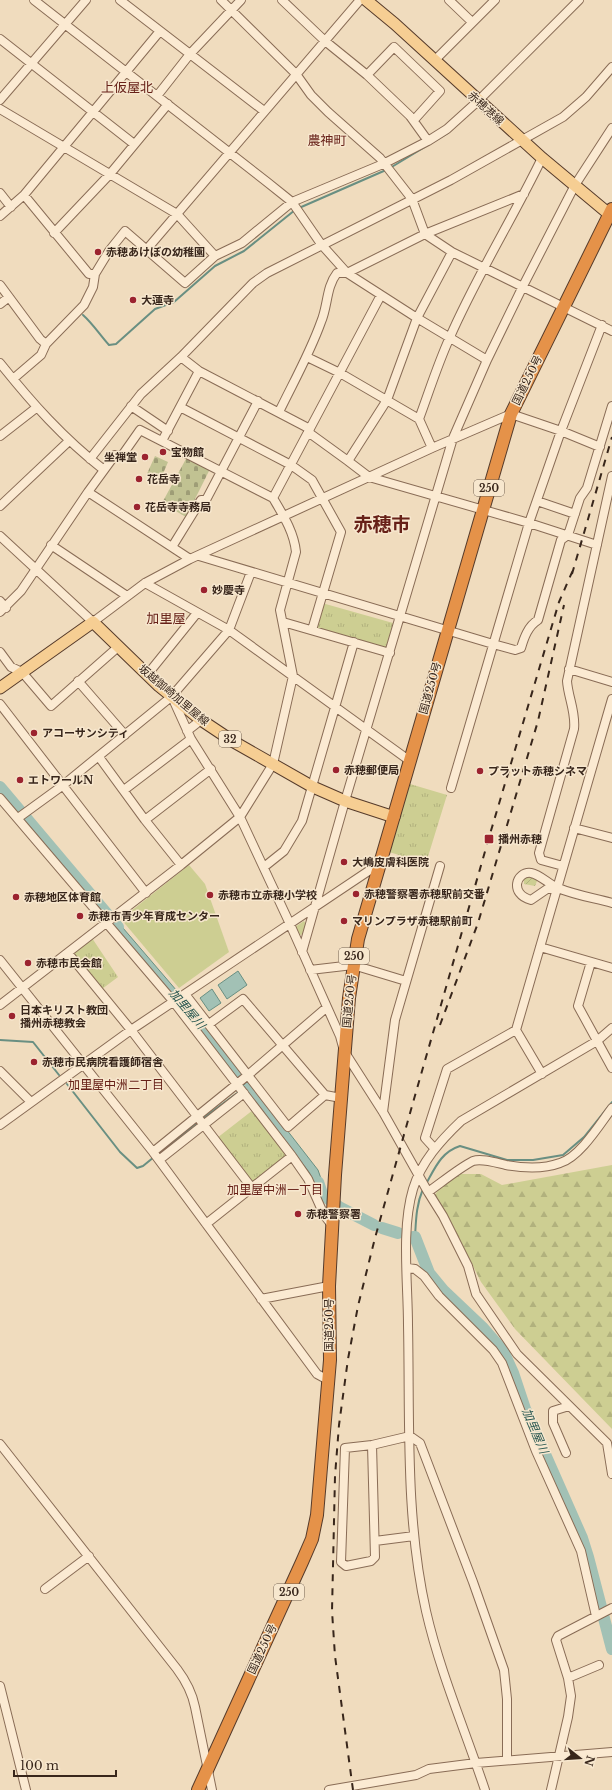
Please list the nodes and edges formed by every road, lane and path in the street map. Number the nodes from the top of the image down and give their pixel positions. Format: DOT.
graph roads {
  1 [pos="34,0"];
  2 [pos="86,0"];
  3 [pos="120,0"];
  4 [pos="221,0"];
  5 [pos="241,0"];
  6 [pos="282,0"];
  7 [pos="360,0"];
  8 [pos="366,0"];
  9 [pos="449,0"];
  10 [pos="495,0"];
  11 [pos="566,0"];
  12 [pos="580,0"];
  13 [pos="572,7"];
  14 [pos="232,10"];
  15 [pos="472,22"];
  16 [pos="65,24"];
  17 [pos="160,31"];
  18 [pos="0,39"];
  19 [pos="325,41"];
  20 [pos="190,54"];
  21 [pos="435,60"];
  22 [pos="31,64"];
  23 [pos="611,71"];
  24 [pos="125,72"];
  25 [pos="296,74"];
  26 [pos="367,75"];
  27 [pos="157,96"];
  28 [pos="0,100"];
  29 [pos="478,101"];
  30 [pos="168,104"];
  31 [pos="0,109"];
  32 [pos="93,111"];
  33 [pos="264,111"];
  34 [pos="414,120"];
  35 [pos="612,128"];
  36 [pos="428,141"];
  37 [pos="523,141"];
  38 [pos="134,144"];
  39 [pos="63,146"];
  40 [pos="229,153"];
  41 [pos="542,158"];
  42 [pos="383,164"];
  43 [pos="110,174"];
  44 [pos="575,186"];
  45 [pos="0,193"];
  46 [pos="24,194"];
  47 [pos="524,194"];
  48 [pos="412,200"];
  49 [pos="292,202"];
  50 [pos="11,207"];
  51 [pos="611,213"];
  52 [pos="177,214"];
  53 [pos="0,216"];
  54 [pos="54,233"];
  55 [pos="425,234"];
  56 [pos="321,244"];
  57 [pos="147,249"];
  58 [pos="452,252"];
  59 [pos="215,256"];
  60 [pos="484,267"];
  61 [pos="347,273"];
  62 [pos="95,274"];
  63 [pos="0,285"];
  64 [pos="523,286"];
  65 [pos="381,295"];
  66 [pos="9,297"];
  67 [pos="0,304"];
  68 [pos="564,306"];
  69 [pos="417,318"];
  70 [pos="602,325"];
  71 [pos="612,331"];
  72 [pos="450,337"];
  73 [pos="46,344"];
  74 [pos="181,357"];
  75 [pos="307,357"];
  76 [pos="488,360"];
  77 [pos="0,363"];
  78 [pos="199,371"];
  79 [pos="3,372"];
  80 [pos="340,373"];
  81 [pos="13,379"];
  82 [pos="387,400"];
  83 [pos="258,401"];
  84 [pos="131,406"];
  85 [pos="612,406"];
  86 [pos="180,407"];
  87 [pos="36,408"];
  88 [pos="279,412"];
  89 [pos="511,414"];
  90 [pos="419,420"];
  91 [pos="168,431"];
  92 [pos="309,431"];
  93 [pos="561,431"];
  94 [pos="0,436"];
  95 [pos="238,438"];
  96 [pos="453,438"];
  97 [pos="69,441"];
  98 [pos="162,441"];
  99 [pos="600,447"];
  100 [pos="432,448"];
  101 [pos="90,459"];
  102 [pos="348,461"];
  103 [pos="291,465"];
  104 [pos="104,470"];
  105 [pos="222,471"];
  106 [pos="612,476"];
  107 [pos="369,477"];
  108 [pos="88,492"];
  109 [pos="436,496"];
  110 [pos="273,498"];
  111 [pos="323,499"];
  112 [pos="537,501"];
  113 [pos="0,506"];
  114 [pos="482,509"];
  115 [pos="575,514"];
  116 [pos="608,515"];
  117 [pos="284,516"];
  118 [pos="529,523"];
  119 [pos="568,535"];
  120 [pos="0,536"];
  121 [pos="51,545"];
  122 [pos="597,545"];
  123 [pos="172,547"];
  124 [pos="199,556"];
  125 [pos="190,559"];
  126 [pos="36,570"];
  127 [pos="251,572"];
  128 [pos="145,583"];
  129 [pos="287,583"];
  130 [pos="323,593"];
  131 [pos="127,596"];
  132 [pos="0,601"];
  133 [pos="3,610"];
  134 [pos="198,613"];
  135 [pos="401,616"];
  136 [pos="93,622"];
  137 [pos="283,622"];
  138 [pos="229,630"];
  139 [pos="312,630"];
  140 [pos="448,630"];
  141 [pos="354,642"];
  142 [pos="494,644"];
  143 [pos="118,647"];
  144 [pos="0,652"];
  145 [pos="390,653"];
  146 [pos="569,669"];
  147 [pos="22,672"];
  148 [pos="147,675"];
  149 [pos="293,676"];
  150 [pos="78,681"];
  151 [pos="612,682"];
  152 [pos="0,688"];
  153 [pos="171,697"];
  154 [pos="612,699"];
  155 [pos="0,704"];
  156 [pos="335,707"];
  157 [pos="201,720"];
  158 [pos="367,730"];
  159 [pos="187,731"];
  160 [pos="126,735"];
  161 [pos="191,739"];
  162 [pos="98,757"];
  163 [pos="410,761"];
  164 [pos="274,764"];
  165 [pos="211,769"];
  166 [pos="62,786"];
  167 [pos="313,787"];
  168 [pos="451,788"];
  169 [pos="124,790"];
  170 [pos="0,798"];
  171 [pos="346,801"];
  172 [pos="240,817"];
  173 [pos="394,817"];
  174 [pos="18,818"];
  175 [pos="145,820"];
  176 [pos="574,828"];
  177 [pos="612,838"];
  178 [pos="379,864"];
  179 [pos="181,865"];
  180 [pos="440,866"];
  181 [pos="563,866"];
  182 [pos="264,867"];
  183 [pos="557,888"];
  184 [pos="146,893"];
  185 [pos="612,903"];
  186 [pos="317,904"];
  187 [pos="289,922"];
  188 [pos="106,923"];
  189 [pos="540,947"];
  190 [pos="302,952"];
  191 [pos="68,953"];
  192 [pos="0,960"];
  193 [pos="591,962"];
  194 [pos="353,965"];
  195 [pos="612,968"];
  196 [pos="310,970"];
  197 [pos="406,981"];
  198 [pos="22,988"];
  199 [pos="179,998"];
  200 [pos="0,1005"];
  201 [pos="326,1008"];
  202 [pos="209,1024"];
  203 [pos="612,1028"];
  204 [pos="131,1030"];
  205 [pos="516,1030"];
  206 [pos="597,1041"];
  207 [pos="282,1046"];
  208 [pos="344,1051"];
  209 [pos="83,1064"];
  210 [pos="612,1068"];
  211 [pos="0,1071"];
  212 [pos="542,1074"];
  213 [pos="247,1075"];
  214 [pos="240,1087"];
  215 [pos="325,1095"];
  216 [pos="341,1098"];
  217 [pos="31,1102"];
  218 [pos="612,1108"];
  219 [pos="383,1112"];
  220 [pos="198,1116"];
  221 [pos="204,1124"];
  222 [pos="0,1125"];
  223 [pos="435,1149"];
  224 [pos="156,1156"];
  225 [pos="292,1156"];
  226 [pos="418,1176"];
  227 [pos="252,1188"];
  228 [pos="428,1192"];
  229 [pos="332,1219"];
  230 [pos="206,1224"];
  231 [pos="408,1268"];
  232 [pos="329,1286"];
  233 [pos="261,1298"];
  234 [pos="328,1380"];
  235 [pos="569,1406"];
  236 [pos="410,1436"];
  237 [pos="0,1444"];
  238 [pos="372,1445"];
  239 [pos="566,1453"];
  240 [pos="612,1474"];
  241 [pos="414,1536"];
  242 [pos="375,1541"];
  243 [pos="89,1556"];
  244 [pos="45,1589"];
  245 [pos="610,1609"];
  246 [pos="597,1615"];
  247 [pos="599,1665"];
  248 [pos="568,1678"];
  249 [pos="0,1686"];
  250 [pos="612,1752"];
  251 [pos="558,1756"];
  252 [pos="507,1760"];
  253 [pos="476,1763"];
  254 [pos="208,1768"];
  255 [pos="360,1787"];
  256 [pos="26,1790"];
  257 [pos="198,1790"];
  258 [pos="212,1790"];
  259 [pos="329,1790"];
  260 [pos="485,1790"];
  261 [pos="551,1790"];
  1 -- 16 [label="street"];
  2 -- 16 [label="street"];
  3 -- 17 [label="street"];
  4 -- 14 [label="street"];
  5 -- 14 [label="street"];
  6 -- 19 [label="street"];
  7 -- 19 [label="street"];
  8 -- 21 [label="main road, 赤穂港線"];
  9 -- 15 [label="street"];
  10 -- 15 [label="street"];
  11 -- 13 [label="street"];
  12 -- 13 [label="street"];
  13 -- 29 [label="street"];
  14 -- 20 [label="street"];
  14 -- 25 [label="street"];
  15 -- 21 [label="street"];
  16 -- 22 [label="street"];
  16 -- 24 [label="street"];
  17 -- 20 [label="street"];
  17 -- 24 [label="street"];
  18 -- 22 [label="street"];
  19 -- 25 [label="street"];
  19 -- 26 [label="street"];
  20 -- 27 [label="street"];
  20 -- 33 [label="street"];
  21 -- 29 [label="main road, 赤穂港線"];
  22 -- 28 [label="street"];
  22 -- 32 [label="street"];
  23 -- 37 [label="street"];
  24 -- 27 [label="street"];
  24 -- 32 [label="street"];
  25 -- 33 [label="street"];
  25 -- 42 [label="street"];
  26 -- 34 [label="street"];
  26 -- 34 [label="street"];
  27 -- 30 [label="street"];
  29 -- 36 [label="street"];
  29 -- 37 [label="main road, 赤穂港線"];
  30 -- 38 [label="street"];
  30 -- 40 [label="street"];
  31 -- 39 [label="street"];
  32 -- 38 [label="street"];
  32 -- 39 [label="street"];
  33 -- 40 [label="street"];
  34 -- 36 [label="street"];
  35 -- 44 [label="street"];
  36 -- 42 [label="street"];
  37 -- 41 [label="main road, 赤穂港線"];
  37 -- 48 [label="street"];
  38 -- 43 [label="street"];
  39 -- 43 [label="street"];
  39 -- 46 [label="street"];
  40 -- 49 [label="street"];
  40 -- 52 [label="street"];
  41 -- 44 [label="main road, 赤穂港線"];
  41 -- 47 [label="street"];
  42 -- 48 [label="street"];
  42 -- 49 [label="street"];
  43 -- 52 [label="street"];
  43 -- 54 [label="street"];
  44 -- 51 [label="main road, 赤穂港線"];
  44 -- 64 [label="street"];
  45 -- 50 [label="street"];
  46 -- 50 [label="street"];
  46 -- 54 [label="street"];
  47 -- 55 [label="street"];
  47 -- 60 [label="street"];
  48 -- 55 [label="street"];
  48 -- 56 [label="street"];
  49 -- 56 [label="street"];
  49 -- 59 [label="street"];
  50 -- 53 [label="street"];
  51 -- 68 [label="highway, 国道250号 / 250"];
  52 -- 57 [label="street"];
  52 -- 59 [label="street"];
  54 -- 62 [label="street"];
  55 -- 58 [label="street"];
  55 -- 61 [label="street"];
  56 -- 61 [label="street"];
  56 -- 74 [label="street"];
  57 -- 59 [label="street"];
  57 -- 62 [label="street"];
  58 -- 60 [label="street"];
  58 -- 69 [label="street"];
  60 -- 64 [label="street"];
  60 -- 72 [label="street"];
  61 -- 65 [label="street"];
  61 -- 75 [label="street"];
  62 -- 73 [label="street"];
  63 -- 66 [label="street"];
  64 -- 68 [label="street"];
  64 -- 76 [label="street"];
  65 -- 69 [label="street"];
  65 -- 80 [label="street"];
  66 -- 67 [label="street"];
  66 -- 73 [label="street"];
  68 -- 70 [label="street"];
  68 -- 89 [label="highway, 国道250号 / 250"];
  69 -- 72 [label="street"];
  69 -- 82 [label="street"];
  70 -- 71 [label="street"];
  70 -- 93 [label="street"];
  72 -- 76 [label="street"];
  72 -- 90 [label="street"];
  73 -- 81 [label="street"];
  74 -- 78 [label="street"];
  74 -- 84 [label="street"];
  75 -- 80 [label="street"];
  75 -- 88 [label="street"];
  76 -- 96 [label="street"];
  77 -- 79 [label="street"];
  78 -- 83 [label="street"];
  78 -- 86 [label="street"];
  79 -- 81 [label="street"];
  80 -- 82 [label="street"];
  80 -- 92 [label="street"];
  81 -- 87 [label="street"];
  82 -- 90 [label="street"];
  82 -- 102 [label="street"];
  83 -- 88 [label="street"];
  83 -- 95 [label="street"];
  84 -- 91 [label="street"];
  84 -- 101 [label="street"];
  85 -- 99 [label="street"];
  86 -- 91 [label="street"];
  86 -- 95 [label="street"];
  87 -- 94 [label="street"];
  87 -- 97 [label="street"];
  88 -- 92 [label="street"];
  89 -- 93 [label="street"];
  89 -- 96 [label="street"];
  89 -- 114 [label="highway, 国道250号 / 250"];
  90 -- 100 [label="street"];
  91 -- 98 [label="street"];
  92 -- 102 [label="street"];
  92 -- 103 [label="street"];
  93 -- 99 [label="street"];
  93 -- 112 [label="street"];
  95 -- 103 [label="street"];
  95 -- 105 [label="street"];
  96 -- 100 [label="street"];
  96 -- 109 [label="street"];
  97 -- 101 [label="street"];
  97 -- 113 [label="street"];
  98 -- 104 [label="street"];
  98 -- 105 [label="street"];
  99 -- 115 [label="street"];
  100 -- 107 [label="street"];
  101 -- 104 [label="street"];
  102 -- 107 [label="street"];
  103 -- 110 [label="street"];
  103 -- 111 [label="street"];
  104 -- 108 [label="street"];
  105 -- 110 [label="street"];
  105 -- 123 [label="street"];
  106 -- 116 [label="street"];
  107 -- 109 [label="street"];
  107 -- 111 [label="street"];
  108 -- 121 [label="street"];
  108 -- 123 [label="street"];
  109 -- 114 [label="street"];
  109 -- 135 [label="street"];
  110 -- 117 [label="street"];
  111 -- 117 [label="street"];
  111 -- 130 [label="street"];
  112 -- 115 [label="street"];
  112 -- 118 [label="street"];
  114 -- 118 [label="street"];
  114 -- 140 [label="highway, 国道250号 / 250"];
  115 -- 119 [label="street"];
  116 -- 122 [label="street"];
  117 -- 124 [label="street"];
  117 -- 129 [label="street"];
  118 -- 119 [label="street"];
  118 -- 142 [label="street"];
  119 -- 122 [label="street"];
  119 -- 142 [label="street"];
  120 -- 126 [label="street, 坂越御崎加里屋線 / 32"];
  121 -- 126 [label="street"];
  121 -- 131 [label="street"];
  122 -- 146 [label="street"];
  123 -- 125 [label="street"];
  124 -- 125 [label="street"];
  124 -- 127 [label="street"];
  125 -- 128 [label="street"];
  126 -- 133 [label="street"];
  126 -- 136 [label="street, 坂越御崎加里屋線 / 32"];
  127 -- 129 [label="street"];
  127 -- 138 [label="street"];
  128 -- 131 [label="street"];
  128 -- 134 [label="street"];
  129 -- 130 [label="street"];
  129 -- 137 [label="street"];
  130 -- 135 [label="street"];
  130 -- 139 [label="street"];
  131 -- 136 [label="street"];
  132 -- 133 [label="street"];
  134 -- 138 [label="street"];
  134 -- 148 [label="street"];
  135 -- 140 [label="street"];
  135 -- 145 [label="street"];
  136 -- 143 [label="main road, 坂越御崎加里屋線 / 32"];
  136 -- 147 [label="main road"];
  137 -- 139 [label="street"];
  137 -- 149 [label="street"];
  138 -- 149 [label="street"];
  138 -- 153 [label="street"];
  139 -- 141 [label="street"];
  140 -- 142 [label="street"];
  140 -- 163 [label="highway, 国道250号 / 250"];
  141 -- 145 [label="street"];
  141 -- 156 [label="street"];
  142 -- 168 [label="street"];
  143 -- 148 [label="main road, 坂越御崎加里屋線 / 32"];
  143 -- 150 [label="street"];
  144 -- 147 [label="street"];
  145 -- 158 [label="street"];
  146 -- 151 [label="street"];
  146 -- 181 [label="street"];
  147 -- 150 [label="street"];
  147 -- 152 [label="main road"];
  148 -- 153 [label="main road, 坂越御崎加里屋線 / 32"];
  149 -- 156 [label="street"];
  149 -- 164 [label="street"];
  150 -- 160 [label="street"];
  153 -- 157 [label="main road, 坂越御崎加里屋線 / 32"];
  153 -- 159 [label="street"];
  153 -- 160 [label="street"];
  154 -- 176 [label="street"];
  155 -- 166 [label="street"];
  156 -- 158 [label="street"];
  156 -- 167 [label="street"];
  157 -- 159 [label="street"];
  157 -- 164 [label="main road, 坂越御崎加里屋線 / 32"];
  158 -- 163 [label="street"];
  158 -- 171 [label="street"];
  159 -- 161 [label="street"];
  160 -- 162 [label="street"];
  161 -- 165 [label="street"];
  161 -- 169 [label="street"];
  162 -- 166 [label="street"];
  162 -- 169 [label="street"];
  163 -- 173 [label="highway, 国道250号 / 250"];
  164 -- 167 [label="main road, 坂越御崎加里屋線 / 32"];
  164 -- 172 [label="street"];
  165 -- 172 [label="street"];
  165 -- 175 [label="street"];
  166 -- 174 [label="street"];
  166 -- 184 [label="street"];
  167 -- 171 [label="main road, 坂越御崎加里屋線 / 32"];
  167 -- 182 [label="street"];
  169 -- 175 [label="street"];
  170 -- 174 [label="street"];
  171 -- 173 [label="main road, 坂越御崎加里屋線 / 32"];
  171 -- 186 [label="street"];
  172 -- 179 [label="street"];
  172 -- 182 [label="street"];
  173 -- 178 [label="highway, 国道250号 / 250"];
  174 -- 188 [label="street"];
  175 -- 179 [label="street"];
  176 -- 177 [label="street"];
  176 -- 181 [label="street"];
  178 -- 186 [label="street"];
  178 -- 194 [label="highway, 国道250号 / 250"];
  179 -- 184 [label="street"];
  180 -- 197 [label="street"];
  181 -- 183 [label="street"];
  182 -- 187 [label="street"];
  183 -- 183 [label="street"];
  183 -- 185 [label="street"];
  183 -- 189 [label="street"];
  184 -- 188 [label="street"];
  186 -- 187 [label="street"];
  186 -- 190 [label="street"];
  187 -- 190 [label="street"];
  187 -- 199 [label="street"];
  188 -- 191 [label="street"];
  188 -- 199 [label="street"];
  189 -- 193 [label="street"];
  189 -- 205 [label="street"];
  190 -- 196 [label="street"];
  191 -- 198 [label="street"];
  191 -- 204 [label="street"];
  192 -- 198 [label="street"];
  193 -- 195 [label="street"];
  193 -- 206 [label="street"];
  194 -- 196 [label="street"];
  194 -- 197 [label="street"];
  194 -- 208 [label="highway, 国道250号 / 250"];
  196 -- 201 [label="street"];
  197 -- 219 [label="street"];
  198 -- 200 [label="street"];
  198 -- 209 [label="street"];
  199 -- 202 [label="street"];
  199 -- 204 [label="street"];
  199 -- 214 [label="street"];
  201 -- 207 [label="street"];
  201 -- 208 [label="street"];
  202 -- 207 [label="street"];
  202 -- 213 [label="street"];
  203 -- 206 [label="street"];
  204 -- 209 [label="street"];
  204 -- 220 [label="street"];
  205 -- 212 [label="street"];
  205 -- 223 [label="street"];
  206 -- 210 [label="street"];
  206 -- 212 [label="street"];
  207 -- 213 [label="street"];
  207 -- 215 [label="street"];
  208 -- 216 [label="highway, 国道250号 / 250"];
  208 -- 219 [label="street"];
  209 -- 217 [label="street"];
  209 -- 224 [label="street"];
  211 -- 217 [label="street"];
  212 -- 223 [label="street"];
  213 -- 214 [label="street"];
  213 -- 215 [label="street"];
  214 -- 220 [label="street"];
  214 -- 221 [label="street"];
  214 -- 225 [label="street"];
  215 -- 216 [label="street"];
  216 -- 229 [label="highway, 国道250号 / 250"];
  217 -- 222 [label="street"];
  218 -- 228 [label="street"];
  219 -- 226 [label="street"];
  220 -- 221 [label="street"];
  220 -- 224 [label="street"];
  221 -- 224 [label="street"];
  221 -- 227 [label="street"];
  223 -- 226 [label="street"];
  224 -- 230 [label="street"];
  225 -- 227 [label="street"];
  225 -- 229 [label="street"];
  226 -- 228 [label="street"];
  226 -- 231 [label="street"];
  227 -- 230 [label="street"];
  228 -- 235 [label="street"];
  229 -- 232 [label="highway, 国道250号 / 250"];
  230 -- 233 [label="street"];
  231 -- 236 [label="street"];
  231 -- 246 [label="street"];
  232 -- 233 [label="street"];
  232 -- 234 [label="highway, 国道250号 / 250"];
  233 -- 234 [label="street"];
  234 -- 254 [label="highway, 国道250号 / 250"];
  235 -- 239 [label="street"];
  235 -- 240 [label="street"];
  236 -- 238 [label="street"];
  236 -- 241 [label="street"];
  236 -- 252 [label="street"];
  237 -- 243 [label="street"];
  238 -- 242 [label="street"];
  238 -- 242 [label="street"];
  241 -- 242 [label="street"];
  241 -- 253 [label="street"];
  243 -- 244 [label="street"];
  243 -- 254 [label="street"];
  245 -- 246 [label="street"];
  246 -- 248 [label="street"];
  247 -- 248 [label="street"];
  248 -- 251 [label="street"];
  249 -- 256 [label="street"];
  250 -- 251 [label="street"];
  251 -- 252 [label="street"];
  251 -- 261 [label="street"];
  252 -- 253 [label="street"];
  253 -- 255 [label="street"];
  253 -- 260 [label="street"];
  254 -- 257 [label="highway, 国道250号 / 250"];
  254 -- 258 [label="street"];
  255 -- 259 [label="street"];
}
